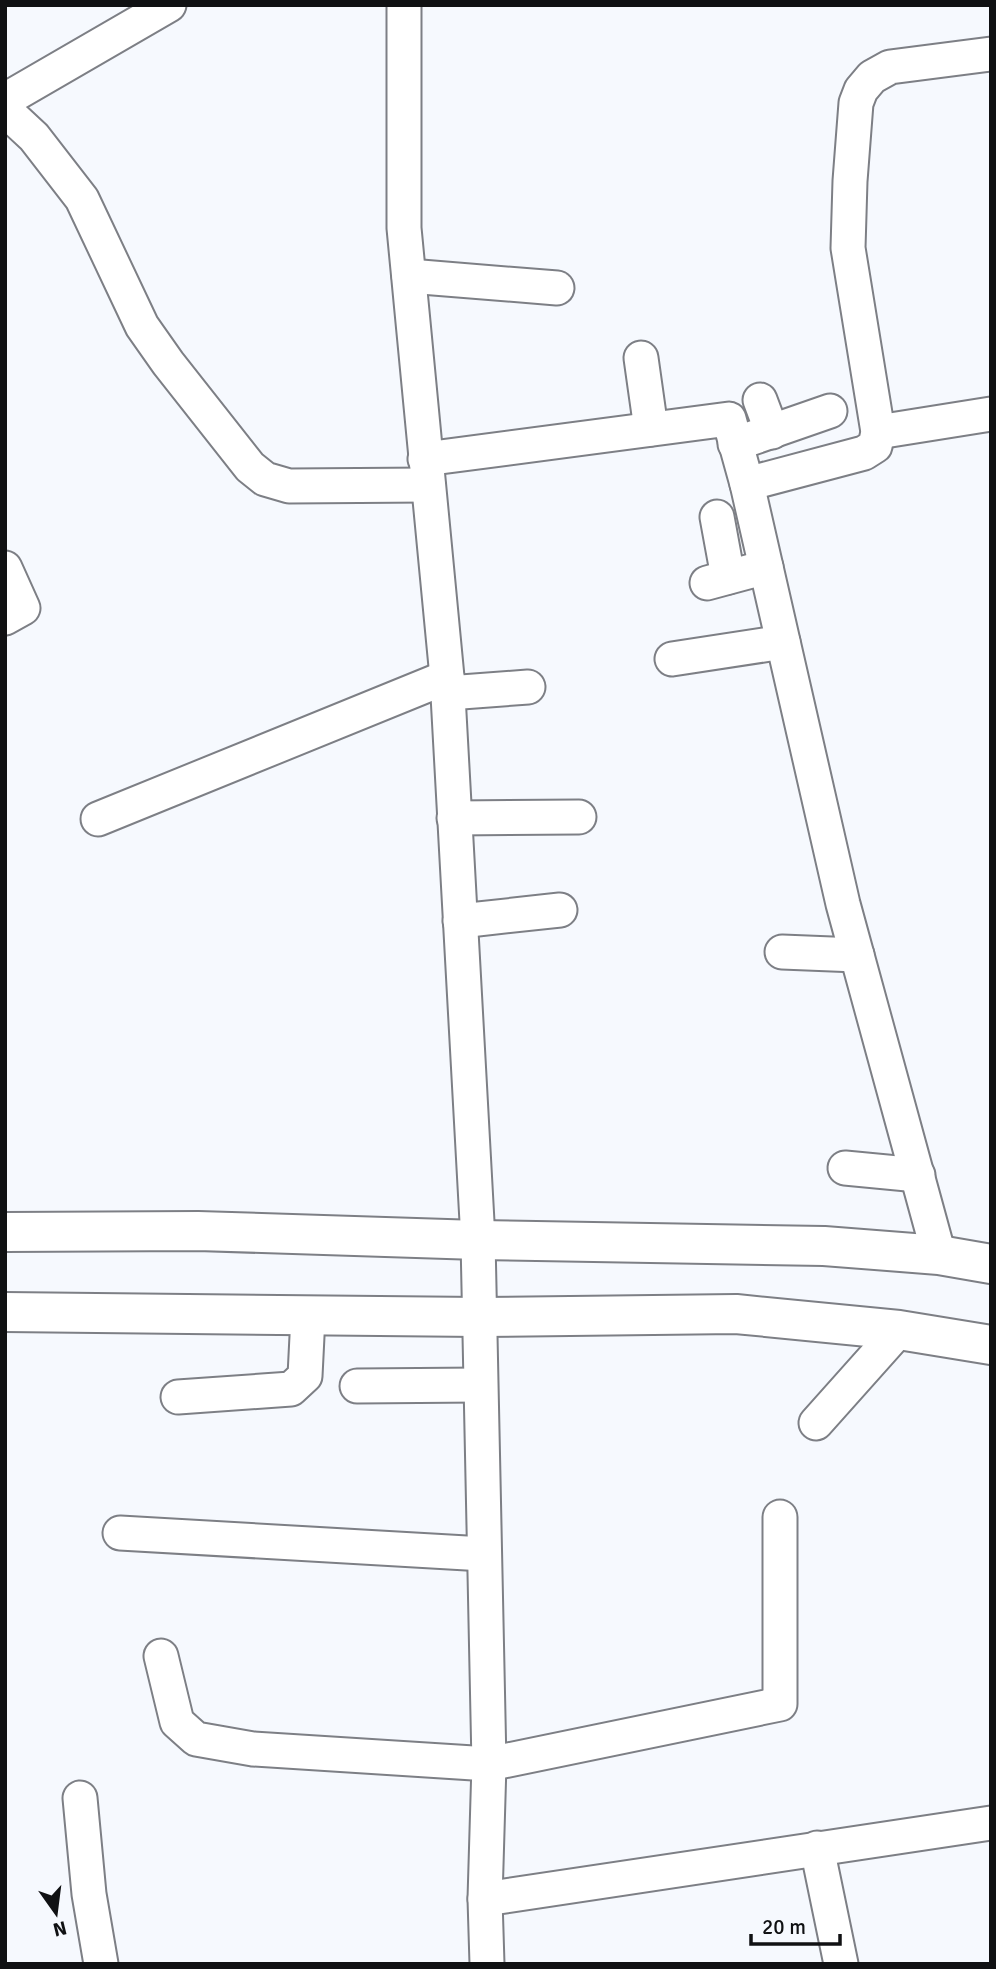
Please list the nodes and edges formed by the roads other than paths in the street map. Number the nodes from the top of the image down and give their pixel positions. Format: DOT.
graph roads {
  1 [pos="169,5"];
  2 [pos="404,5"];
  3 [pos="991,54"];
  4 [pos="5,100"];
  5 [pos="5,110"];
  6 [pos="408,276"];
  7 [pos="556,288"];
  8 [pos="641,358"];
  9 [pos="760,400"];
  10 [pos="830,411"];
  11 [pos="991,414"];
  12 [pos="651,429"];
  13 [pos="772,432"];
  14 [pos="878,432"];
  15 [pos="735,444"];
  16 [pos="427,472"];
  17 [pos="747,484"];
  18 [pos="717,517"];
  19 [pos="766,567"];
  20 [pos="5,568"];
  21 [pos="5,618"];
  22 [pos="783,642"];
  23 [pos="672,659"];
  24 [pos="447,685"];
  25 [pos="528,687"];
  26 [pos="579,817"];
  27 [pos="454,818"];
  28 [pos="98,819"];
  29 [pos="560,910"];
  30 [pos="460,921"];
  31 [pos="782,952"];
  32 [pos="857,955"];
  33 [pos="845,1168"];
  34 [pos="918,1175"];
  35 [pos="5,1232"];
  36 [pos="478,1240"];
  37 [pos="939,1255"];
  38 [pos="991,1264"];
  39 [pos="5,1312"];
  40 [pos="308,1316"];
  41 [pos="479,1317"];
  42 [pos="900,1330"];
  43 [pos="991,1345"];
  44 [pos="480,1385"];
  45 [pos="357,1386"];
  46 [pos="178,1397"];
  47 [pos="816,1423"];
  48 [pos="780,1517"];
  49 [pos="120,1533"];
  50 [pos="484,1554"];
  51 [pos="161,1656"];
  52 [pos="489,1764"];
  53 [pos="80,1798"];
  54 [pos="991,1823"];
  55 [pos="817,1849"];
  56 [pos="485,1899"];
  57 [pos="101,1964"];
  58 [pos="487,1964"];
  59 [pos="841,1964"];
  1 -- 4 [label="street"];
  2 -- 6 [label="street"];
  3 -- 14 [label="street"];
  5 -- 16 [label="street"];
  6 -- 7 [label="street"];
  6 -- 16 [label="street"];
  8 -- 12 [label="street"];
  9 -- 13 [label="street"];
  10 -- 13 [label="street"];
  11 -- 14 [label="street"];
  12 -- 15 [label="street"];
  12 -- 16 [label="street"];
  13 -- 15 [label="street"];
  14 -- 17 [label="street"];
  15 -- 17 [label="street"];
  16 -- 24 [label="street"];
  17 -- 19 [label="street"];
  18 -- 19 [label="street"];
  19 -- 22 [label="street"];
  20 -- 21 [label="street"];
  22 -- 23 [label="street"];
  22 -- 32 [label="street"];
  24 -- 25 [label="street"];
  24 -- 27 [label="street"];
  24 -- 28 [label="street"];
  26 -- 27 [label="street"];
  27 -- 30 [label="street"];
  29 -- 30 [label="street"];
  30 -- 36 [label="street"];
  31 -- 32 [label="street"];
  32 -- 34 [label="street"];
  33 -- 34 [label="street"];
  34 -- 37 [label="street"];
  35 -- 36 [label="main road"];
  36 -- 37 [label="main road"];
  36 -- 41 [label="street"];
  37 -- 38 [label="main road"];
  39 -- 40 [label="main road"];
  40 -- 41 [label="main road"];
  40 -- 46 [label="street"];
  41 -- 42 [label="main road"];
  41 -- 44 [label="street"];
  42 -- 43 [label="main road"];
  42 -- 47 [label="street"];
  44 -- 45 [label="street"];
  44 -- 50 [label="street"];
  48 -- 52 [label="street"];
  49 -- 50 [label="street"];
  50 -- 52 [label="street"];
  51 -- 52 [label="street"];
  52 -- 56 [label="street"];
  53 -- 57 [label="street"];
  54 -- 55 [label="street"];
  55 -- 56 [label="street"];
  55 -- 59 [label="street"];
  56 -- 58 [label="street"];
}
